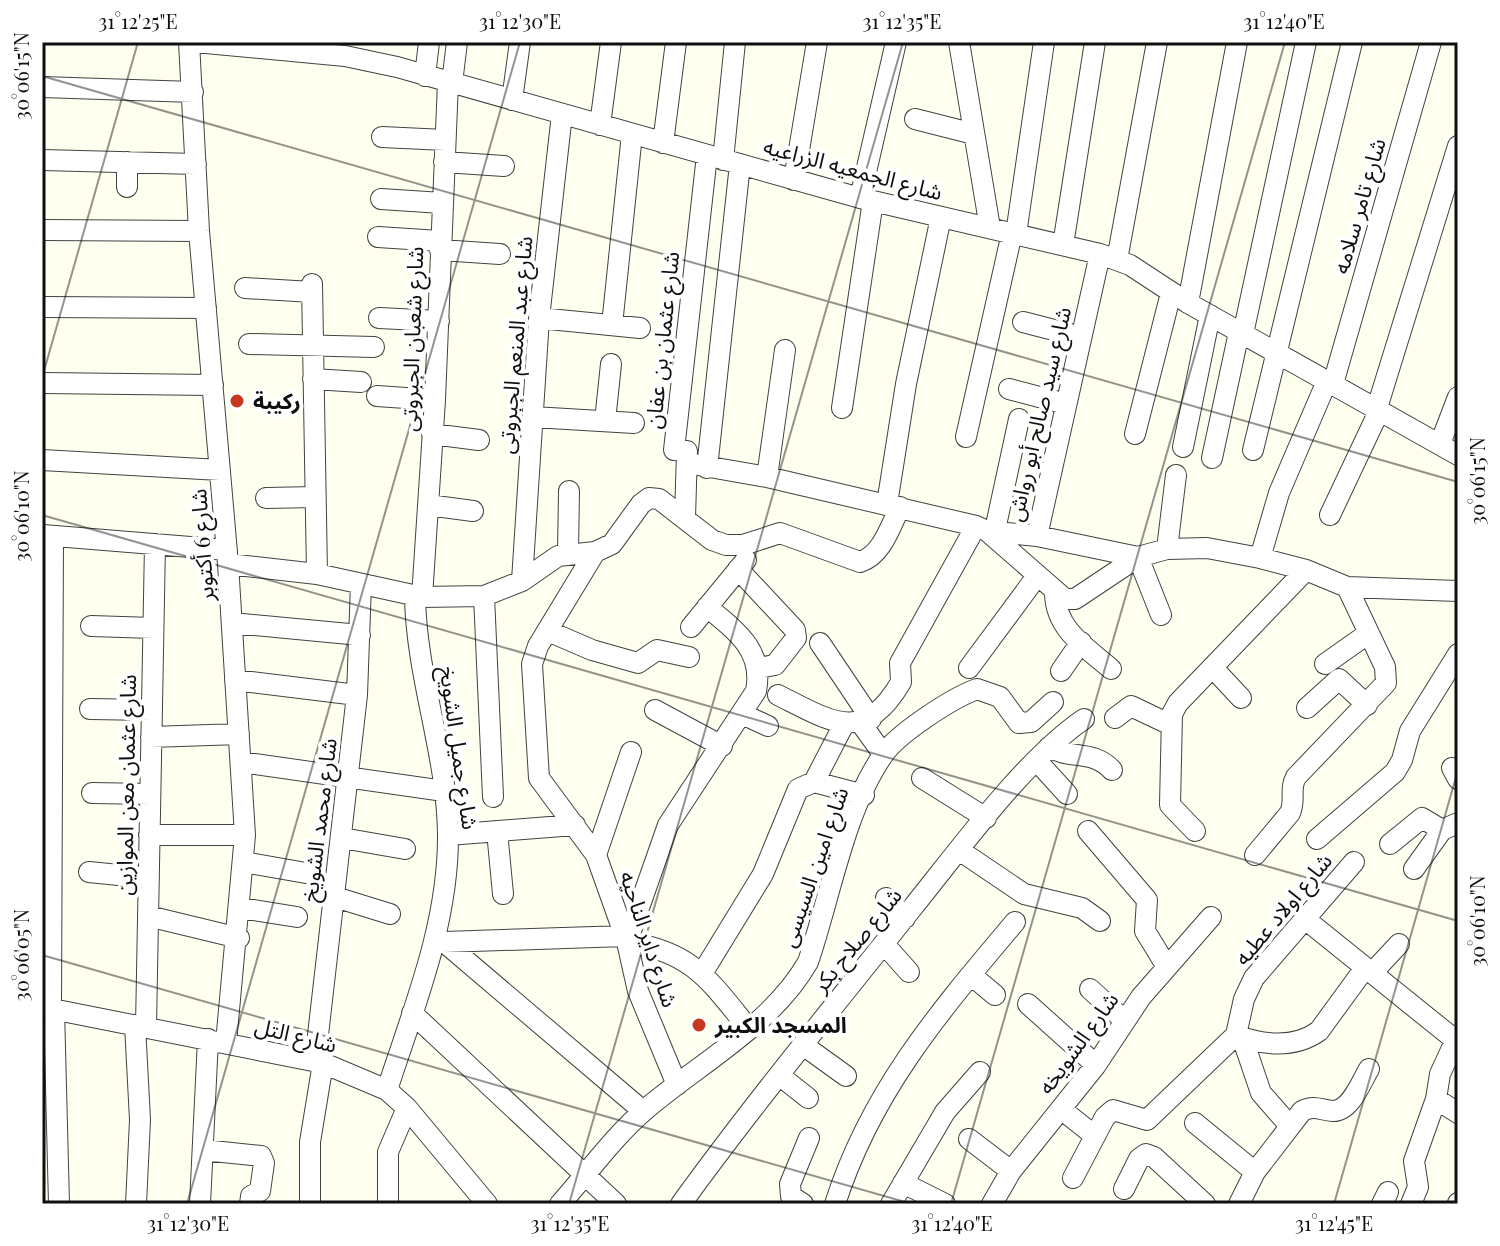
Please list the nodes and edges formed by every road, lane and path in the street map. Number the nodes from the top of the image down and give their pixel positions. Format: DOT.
graph roads {
  1 [pos="189,42"];
  2 [pos="195,42"];
  3 [pos="429,42"];
  4 [pos="457,42"];
  5 [pos="520,42"];
  6 [pos="611,42"];
  7 [pos="676,42"];
  8 [pos="735,42"];
  9 [pos="817,42"];
  10 [pos="896,42"];
  11 [pos="959,42"];
  12 [pos="1044,42"];
  13 [pos="1095,42"];
  14 [pos="1157,42"];
  15 [pos="1237,42"];
  16 [pos="1306,42"];
  17 [pos="1352,42"];
  18 [pos="1431,42"];
  19 [pos="235,44"];
  20 [pos="298,46"];
  21 [pos="369,51"];
  22 [pos="425,76"];
  23 [pos="450,83"];
  24 [pos="42,87"];
  25 [pos="193,92"];
  26 [pos="512,100"];
  27 [pos="562,114"];
  28 [pos="915,119"];
  29 [pos="600,125"];
  30 [pos="632,134"];
  31 [pos="974,134"];
  32 [pos="382,137"];
  33 [pos="445,140"];
  34 [pos="663,143"];
  35 [pos="1458,146"];
  36 [pos="42,160"];
  37 [pos="724,160"];
  38 [pos="127,162"];
  39 [pos="444,162"];
  40 [pos="196,164"];
  41 [pos="504,166"];
  42 [pos="794,180"];
  43 [pos="127,187"];
  44 [pos="381,199"];
  45 [pos="866,200"];
  46 [pos="442,203"];
  47 [pos="941,217"];
  48 [pos="990,228"];
  49 [pos="42,230"];
  50 [pos="199,231"];
  51 [pos="1014,234"];
  52 [pos="378,237"];
  53 [pos="1063,245"];
  54 [pos="440,246"];
  55 [pos="500,254"];
  56 [pos="1108,257"];
  57 [pos="245,288"];
  58 [pos="1179,298"];
  59 [pos="42,307"];
  60 [pos="206,308"];
  61 [pos="1210,315"];
  62 [pos="379,318"];
  63 [pos="539,318"];
  64 [pos="439,321"];
  65 [pos="1023,322"];
  66 [pos="612,325"];
  67 [pos="640,328"];
  68 [pos="1241,333"];
  69 [pos="1081,337"];
  70 [pos="249,344"];
  71 [pos="313,344"];
  72 [pos="374,347"];
  73 [pos="785,350"];
  74 [pos="1278,353"];
  75 [pos="611,364"];
  76 [pos="313,379"];
  77 [pos="361,382"];
  78 [pos="42,383"];
  79 [pos="1330,383"];
  80 [pos="213,385"];
  81 [pos="1009,389"];
  82 [pos="377,396"];
  83 [pos="1458,397"];
  84 [pos="435,400"];
  85 [pos="1066,404"];
  86 [pos="842,408"];
  87 [pos="1378,409"];
  88 [pos="533,417"];
  89 [pos="1019,419"];
  90 [pos="605,421"];
  91 [pos="634,423"];
  92 [pos="432,434"];
  93 [pos="1135,434"];
  94 [pos="966,437"];
  95 [pos="479,440"];
  96 [pos="1183,447"];
  97 [pos="1449,449"];
  98 [pos="1253,450"];
  99 [pos="1212,458"];
  100 [pos="42,460"];
  101 [pos="687,463"];
  102 [pos="707,468"];
  103 [pos="220,470"];
  104 [pos="1176,475"];
  105 [pos="767,477"];
  106 [pos="569,491"];
  107 [pos="315,497"];
  108 [pos="266,498"];
  109 [pos="428,505"];
  110 [pos="894,506"];
  111 [pos="473,511"];
  112 [pos="1330,515"];
  113 [pos="685,518"];
  114 [pos="986,529"];
  115 [pos="48,536"];
  116 [pos="767,536"];
  117 [pos="1037,536"];
  118 [pos="155,544"];
  119 [pos="1167,549"];
  120 [pos="595,552"];
  121 [pos="568,553"];
  122 [pos="227,557"];
  123 [pos="1138,557"];
  124 [pos="1260,558"];
  125 [pos="738,569"];
  126 [pos="1306,570"];
  127 [pos="317,574"];
  128 [pos="1037,576"];
  129 [pos="522,581"];
  130 [pos="361,584"];
  131 [pos="48,587"];
  132 [pos="1347,587"];
  133 [pos="1458,591"];
  134 [pos="1055,594"];
  135 [pos="484,596"];
  136 [pos="418,597"];
  137 [pos="707,607"];
  138 [pos="1161,615"];
  139 [pos="232,623"];
  140 [pos="91,626"];
  141 [pos="691,627"];
  142 [pos="153,628"];
  143 [pos="548,631"];
  144 [pos="1369,633"];
  145 [pos="360,635"];
  146 [pos="1081,642"];
  147 [pos="820,643"];
  148 [pos="689,657"];
  149 [pos="47,663"];
  150 [pos="1456,663"];
  151 [pos="1325,664"];
  152 [pos="758,668"];
  153 [pos="969,668"];
  154 [pos="1213,668"];
  155 [pos="1111,669"];
  156 [pos="1061,671"];
  157 [pos="235,680"];
  158 [pos="357,695"];
  159 [pos="778,695"];
  160 [pos="1241,698"];
  161 [pos="1053,702"];
  162 [pos="1367,705"];
  163 [pos="1307,708"];
  164 [pos="90,709"];
  165 [pos="151,710"];
  166 [pos="655,710"];
  167 [pos="742,714"];
  168 [pos="1115,718"];
  169 [pos="1084,719"];
  170 [pos="858,722"];
  171 [pos="1171,725"];
  172 [pos="768,726"];
  173 [pos="239,734"];
  174 [pos="151,737"];
  175 [pos="722,746"];
  176 [pos="47,751"];
  177 [pos="631,752"];
  178 [pos="883,754"];
  179 [pos="1043,754"];
  180 [pos="241,762"];
  181 [pos="1112,770"];
  182 [pos="349,777"];
  183 [pos="922,778"];
  184 [pos="814,782"];
  185 [pos="444,791"];
  186 [pos="92,793"];
  187 [pos="150,794"];
  188 [pos="1067,794"];
  189 [pos="864,795"];
  190 [pos="493,797"];
  191 [pos="986,818"];
  192 [pos="575,825"];
  193 [pos="1450,826"];
  194 [pos="47,827"];
  195 [pos="497,831"];
  196 [pos="1088,831"];
  197 [pos="1195,831"];
  198 [pos="149,835"];
  199 [pos="245,835"];
  200 [pos="448,835"];
  201 [pos="342,838"];
  202 [pos="1317,839"];
  203 [pos="1390,844"];
  204 [pos="405,849"];
  205 [pos="959,850"];
  206 [pos="596,855"];
  207 [pos="1255,855"];
  208 [pos="243,862"];
  209 [pos="1354,862"];
  210 [pos="1414,869"];
  211 [pos="89,872"];
  212 [pos="306,873"];
  213 [pos="149,878"];
  214 [pos="503,894"];
  215 [pos="335,897"];
  216 [pos="47,898"];
  217 [pos="886,898"];
  218 [pos="241,908"];
  219 [pos="390,914"];
  220 [pos="148,916"];
  221 [pos="297,917"];
  222 [pos="1211,917"];
  223 [pos="905,918"];
  224 [pos="1305,919"];
  225 [pos="1100,921"];
  226 [pos="1015,922"];
  227 [pos="239,938"];
  228 [pos="441,939"];
  229 [pos="626,939"];
  230 [pos="884,944"];
  231 [pos="1399,944"];
  232 [pos="1167,967"];
  233 [pos="1368,970"];
  234 [pos="703,972"];
  235 [pos="909,972"];
  236 [pos="971,975"];
  237 [pos="1090,989"];
  238 [pos="995,995"];
  239 [pos="1028,1004"];
  240 [pos="49,1008"];
  241 [pos="412,1013"];
  242 [pos="1125,1021"];
  243 [pos="141,1026"];
  244 [pos="749,1029"];
  245 [pos="1239,1036"];
  246 [pos="1456,1037"];
  247 [pos="217,1041"];
  248 [pos="803,1045"];
  249 [pos="319,1062"];
  250 [pos="1096,1065"];
  251 [pos="1369,1069"];
  252 [pos="980,1072"];
  253 [pos="779,1075"];
  254 [pos="846,1076"];
  255 [pos="677,1085"];
  256 [pos="387,1090"];
  257 [pos="808,1098"];
  258 [pos="1436,1099"];
  259 [pos="407,1108"];
  260 [pos="1061,1109"];
  261 [pos="643,1111"];
  262 [pos="1458,1113"];
  263 [pos="1195,1123"];
  264 [pos="1290,1126"];
  265 [pos="1095,1136"];
  266 [pos="809,1138"];
  267 [pos="969,1139"];
  268 [pos="203,1150"];
  269 [pos="1011,1171"];
  270 [pos="1255,1172"];
  271 [pos="585,1176"];
  272 [pos="1073,1178"];
  273 [pos="770,1183"];
  274 [pos="903,1183"];
  275 [pos="1124,1189"];
  276 [pos="794,1200"];
  277 [pos="59,1204"];
  278 [pos="136,1204"];
  279 [pos="200,1204"];
  280 [pos="250,1204"];
  281 [pos="310,1204"];
  282 [pos="388,1204"];
  283 [pos="487,1204"];
  284 [pos="560,1204"];
  285 [pos="616,1204"];
  286 [pos="681,1204"];
  287 [pos="835,1204"];
  288 [pos="891,1204"];
  289 [pos="945,1204"];
  290 [pos="992,1204"];
  291 [pos="1205,1204"];
  292 [pos="1239,1204"];
  293 [pos="1411,1204"];
  1 -- 25 [label="street, شارع 6 أكتوبر"];
  2 -- 19 [label="street, شارع الجمعيه الزراعيه"];
  3 -- 22 [label="street"];
  4 -- 23 [label="street, شارع شعبان الجبروتى"];
  5 -- 26 [label="street"];
  6 -- 29 [label="street"];
  7 -- 34 [label="street"];
  8 -- 37 [label="street"];
  9 -- 42 [label="street"];
  10 -- 45 [label="street"];
  11 -- 31 [label="street"];
  12 -- 51 [label="street"];
  13 -- 53 [label="street"];
  14 -- 56 [label="street, شارع سيد صالح أبو رواش"];
  15 -- 58 [label="street"];
  16 -- 68 [label="street"];
  17 -- 74 [label="street"];
  18 -- 79 [label="street, شارع تامر سلامه"];
  19 -- 20 [label="street, شارع الجمعيه الزراعيه"];
  20 -- 21 [label="street, شارع الجمعيه الزراعيه"];
  21 -- 22 [label="street, شارع الجمعيه الزراعيه"];
  22 -- 23 [label="street, شارع الجمعيه الزراعيه"];
  23 -- 26 [label="street, شارع الجمعيه الزراعيه"];
  23 -- 33 [label="street, شارع شعبان الجبروتى"];
  24 -- 25 [label="street"];
  25 -- 40 [label="street, شارع 6 أكتوبر"];
  26 -- 27 [label="street, شارع الجمعيه الزراعيه"];
  27 -- 29 [label="street, شارع الجمعيه الزراعيه"];
  27 -- 63 [label="street, شارع عبد المنعم الجبروتى"];
  28 -- 31 [label="street"];
  29 -- 30 [label="street, شارع الجمعيه الزراعيه"];
  30 -- 34 [label="street, شارع الجمعيه الزراعيه"];
  30 -- 66 [label="street"];
  31 -- 48 [label="street"];
  32 -- 33 [label="street"];
  33 -- 39 [label="street, شارع شعبان الجبروتى"];
  34 -- 37 [label="street, شارع الجمعيه الزراعيه"];
  35 -- 87 [label="street"];
  36 -- 38 [label="street"];
  37 -- 42 [label="street, شارع الجمعيه الزراعيه"];
  37 -- 101 [label="street, شارع عثمان بن عفان"];
  37 -- 102 [label="street"];
  38 -- 40 [label="street"];
  38 -- 43 [label="street"];
  39 -- 41 [label="street"];
  39 -- 46 [label="street, شارع شعبان الجبروتى"];
  40 -- 50 [label="street, شارع 6 أكتوبر"];
  42 -- 45 [label="street, شارع الجمعيه الزراعيه"];
  44 -- 46 [label="street"];
  45 -- 47 [label="street, شارع الجمعيه الزراعيه"];
  45 -- 86 [label="street"];
  46 -- 54 [label="street, شارع شعبان الجبروتى"];
  47 -- 48 [label="street, شارع الجمعيه الزراعيه"];
  47 -- 110 [label="street"];
  48 -- 51 [label="street, شارع الجمعيه الزراعيه"];
  49 -- 50 [label="street"];
  50 -- 60 [label="street, شارع 6 أكتوبر"];
  51 -- 53 [label="street, شارع الجمعيه الزراعيه"];
  51 -- 94 [label="street"];
  52 -- 54 [label="street"];
  53 -- 56 [label="street, شارع الجمعيه الزراعيه"];
  54 -- 55 [label="street"];
  54 -- 64 [label="street, شارع شعبان الجبروتى"];
  56 -- 58 [label="street, شارع الجمعيه الزراعيه"];
  56 -- 69 [label="street, شارع سيد صالح أبو رواش"];
  57 -- 71 [label="street"];
  58 -- 61 [label="street, شارع الجمعيه الزراعيه"];
  58 -- 93 [label="street"];
  59 -- 60 [label="street"];
  60 -- 80 [label="street, شارع 6 أكتوبر"];
  61 -- 68 [label="street, شارع الجمعيه الزراعيه"];
  61 -- 96 [label="street"];
  62 -- 64 [label="street"];
  63 -- 66 [label="street"];
  63 -- 88 [label="street, شارع عبد المنعم الجبروتى"];
  64 -- 84 [label="street, شارع شعبان الجبروتى"];
  65 -- 69 [label="street"];
  66 -- 67 [label="street"];
  68 -- 74 [label="street, شارع الجمعيه الزراعيه"];
  68 -- 99 [label="street"];
  69 -- 85 [label="street, شارع سيد صالح أبو رواش"];
  70 -- 71 [label="street"];
  71 -- 72 [label="street"];
  71 -- 76 [label="street"];
  73 -- 105 [label="street"];
  74 -- 79 [label="street, شارع الجمعيه الزراعيه"];
  74 -- 98 [label="street"];
  75 -- 90 [label="street"];
  76 -- 77 [label="street"];
  76 -- 107 [label="street"];
  78 -- 80 [label="street"];
  79 -- 87 [label="street, شارع الجمعيه الزراعيه"];
  79 -- 124 [label="street, شارع تامر سلامه"];
  80 -- 103 [label="street, شارع 6 أكتوبر"];
  81 -- 85 [label="street"];
  82 -- 84 [label="street"];
  83 -- 97 [label="street"];
  84 -- 92 [label="street, شارع شعبان الجبروتى"];
  85 -- 117 [label="street, شارع سيد صالح أبو رواش"];
  87 -- 97 [label="street, شارع الجمعيه الزراعيه"];
  87 -- 112 [label="street"];
  88 -- 90 [label="street"];
  88 -- 129 [label="street, شارع عبد المنعم الجبروتى"];
  89 -- 114 [label="street"];
  90 -- 91 [label="street"];
  92 -- 95 [label="street"];
  92 -- 109 [label="street, شارع شعبان الجبروتى"];
  100 -- 103 [label="street"];
  101 -- 102 [label="street"];
  101 -- 113 [label="street, شارع عثمان بن عفان"];
  102 -- 105 [label="street"];
  103 -- 122 [label="street, شارع 6 أكتوبر"];
  104 -- 119 [label="street"];
  105 -- 110 [label="street"];
  106 -- 121 [label="street"];
  107 -- 108 [label="street"];
  107 -- 127 [label="street"];
  109 -- 111 [label="street"];
  109 -- 136 [label="street, شارع شعبان الجبروتى"];
  110 -- 114 [label="street"];
  110 -- 116 [label="street, شارع داير الناحيه"];
  113 -- 116 [label="street, شارع داير الناحيه"];
  113 -- 120 [label="street, شارع داير الناحيه"];
  114 -- 117 [label="street, شارع سيد صالح أبو رواش"];
  114 -- 128 [label="street"];
  114 -- 170 [label="street"];
  115 -- 118 [label="street"];
  115 -- 131 [label="street"];
  116 -- 125 [label="street"];
  117 -- 123 [label="street"];
  118 -- 122 [label="street"];
  118 -- 142 [label="street, شارع عثمان معن الموازين"];
  119 -- 123 [label="street"];
  119 -- 124 [label="street"];
  120 -- 121 [label="street"];
  120 -- 143 [label="street, شارع داير الناحيه"];
  121 -- 129 [label="street"];
  122 -- 127 [label="street"];
  122 -- 139 [label="street, شارع 6 أكتوبر"];
  123 -- 134 [label="street"];
  123 -- 138 [label="street"];
  124 -- 126 [label="street"];
  125 -- 137 [label="street"];
  125 -- 152 [label="street"];
  126 -- 132 [label="street"];
  126 -- 154 [label="street"];
  127 -- 130 [label="street"];
  128 -- 134 [label="street"];
  128 -- 153 [label="street"];
  129 -- 135 [label="street"];
  130 -- 136 [label="street"];
  130 -- 145 [label="street, شارع محمد الشويخ"];
  131 -- 149 [label="street"];
  132 -- 133 [label="street"];
  132 -- 144 [label="street"];
  134 -- 146 [label="street"];
  135 -- 136 [label="street"];
  135 -- 190 [label="street"];
  136 -- 185 [label="street, شارع جميل الشويخ"];
  137 -- 141 [label="street"];
  137 -- 152 [label="street"];
  139 -- 145 [label="street"];
  139 -- 157 [label="street, شارع 6 أكتوبر"];
  140 -- 142 [label="street"];
  142 -- 165 [label="street, شارع عثمان معن الموازين"];
  143 -- 148 [label="street"];
  143 -- 192 [label="street, شارع داير الناحيه"];
  144 -- 151 [label="street"];
  144 -- 162 [label="street"];
  145 -- 158 [label="street, شارع محمد الشويخ"];
  146 -- 155 [label="street"];
  146 -- 156 [label="street"];
  147 -- 170 [label="street"];
  149 -- 176 [label="street"];
  150 -- 202 [label="street"];
  152 -- 167 [label="street"];
  154 -- 160 [label="street"];
  154 -- 171 [label="street"];
  157 -- 158 [label="street"];
  157 -- 173 [label="street, شارع 6 أكتوبر"];
  158 -- 182 [label="street, شارع محمد الشويخ"];
  159 -- 170 [label="street"];
  161 -- 178 [label="street, شارع امين السيسى"];
  162 -- 163 [label="street"];
  162 -- 207 [label="street"];
  164 -- 165 [label="street"];
  165 -- 174 [label="street, شارع عثمان معن الموازين"];
  166 -- 175 [label="street"];
  167 -- 172 [label="street"];
  167 -- 175 [label="street"];
  168 -- 171 [label="street"];
  169 -- 179 [label="street, شارع صلاح بكر"];
  170 -- 178 [label="street"];
  170 -- 184 [label="street"];
  171 -- 197 [label="street"];
  173 -- 174 [label="street"];
  173 -- 180 [label="street, شارع 6 أكتوبر"];
  174 -- 187 [label="street, شارع عثمان معن الموازين"];
  175 -- 229 [label="street"];
  176 -- 194 [label="street"];
  177 -- 206 [label="street"];
  178 -- 189 [label="street, شارع امين السيسى"];
  179 -- 181 [label="street"];
  179 -- 188 [label="street"];
  179 -- 191 [label="street, شارع صلاح بكر"];
  180 -- 182 [label="street"];
  180 -- 199 [label="street, شارع 6 أكتوبر"];
  182 -- 185 [label="street"];
  182 -- 201 [label="street, شارع محمد الشويخ"];
  183 -- 191 [label="street"];
  184 -- 189 [label="street"];
  184 -- 234 [label="street"];
  185 -- 200 [label="street, شارع جميل الشويخ"];
  186 -- 187 [label="street"];
  187 -- 198 [label="street, شارع عثمان معن الموازين"];
  189 -- 244 [label="street, شارع امين السيسى"];
  191 -- 205 [label="street, شارع صلاح بكر"];
  192 -- 195 [label="street"];
  192 -- 206 [label="street, شارع داير الناحيه"];
  193 -- 203 [label="street"];
  193 -- 210 [label="street"];
  194 -- 216 [label="street"];
  195 -- 200 [label="street"];
  195 -- 214 [label="street"];
  196 -- 232 [label="street"];
  198 -- 199 [label="street"];
  198 -- 213 [label="street, شارع عثمان معن الموازين"];
  199 -- 208 [label="street, شارع 6 أكتوبر"];
  200 -- 228 [label="street, شارع جميل الشويخ"];
  201 -- 204 [label="street"];
  201 -- 215 [label="street, شارع محمد الشويخ"];
  205 -- 223 [label="street, شارع صلاح بكر"];
  205 -- 225 [label="street"];
  206 -- 229 [label="street, شارع داير الناحيه"];
  208 -- 212 [label="street"];
  208 -- 218 [label="street, شارع 6 أكتوبر"];
  209 -- 224 [label="street, شارع اولاد عطيه"];
  211 -- 213 [label="street"];
  213 -- 220 [label="street, شارع عثمان معن الموازين"];
  215 -- 219 [label="street"];
  215 -- 249 [label="street, شارع محمد الشويخ"];
  216 -- 240 [label="street"];
  217 -- 223 [label="street"];
  218 -- 221 [label="street"];
  218 -- 227 [label="street, شارع 6 أكتوبر"];
  220 -- 227 [label="street"];
  220 -- 243 [label="street, شارع عثمان معن الموازين"];
  222 -- 232 [label="street, شارع الشويخه"];
  223 -- 230 [label="street, شارع صلاح بكر"];
  224 -- 233 [label="street"];
  224 -- 245 [label="street, شارع اولاد عطيه"];
  226 -- 236 [label="street"];
  227 -- 247 [label="street, شارع 6 أكتوبر"];
  228 -- 229 [label="street"];
  228 -- 241 [label="street, شارع جميل الشويخ"];
  228 -- 261 [label="street"];
  229 -- 234 [label="street"];
  229 -- 255 [label="street, شارع داير الناحيه"];
  230 -- 235 [label="street"];
  230 -- 248 [label="street, شارع صلاح بكر"];
  231 -- 233 [label="street"];
  232 -- 242 [label="street, شارع الشويخه"];
  233 -- 245 [label="street"];
  233 -- 246 [label="street"];
  234 -- 244 [label="street"];
  236 -- 238 [label="street"];
  236 -- 287 [label="street"];
  237 -- 242 [label="street"];
  239 -- 250 [label="street"];
  240 -- 243 [label="street, شارع التل"];
  240 -- 277 [label="street"];
  241 -- 256 [label="street, شارع جميل الشويخ"];
  241 -- 271 [label="street"];
  242 -- 250 [label="street, شارع الشويخه"];
  243 -- 247 [label="street, شارع التل"];
  243 -- 278 [label="street, شارع عثمان معن الموازين"];
  244 -- 255 [label="street, شارع امين السيسى"];
  245 -- 264 [label="street"];
  245 -- 265 [label="street"];
  246 -- 258 [label="street"];
  247 -- 249 [label="street, شارع التل"];
  247 -- 268 [label="street, شارع 6 أكتوبر"];
  248 -- 253 [label="street, شارع صلاح بكر"];
  248 -- 254 [label="street"];
  249 -- 256 [label="street, شارع التل"];
  249 -- 281 [label="street, شارع محمد الشويخ"];
  250 -- 260 [label="street, شارع الشويخه"];
  251 -- 264 [label="street"];
  252 -- 274 [label="street"];
  253 -- 257 [label="street"];
  253 -- 286 [label="street, شارع صلاح بكر"];
  255 -- 261 [label="street, شارع امين السيسى"];
  256 -- 259 [label="street, شارع التل"];
  258 -- 262 [label="street"];
  258 -- 293 [label="street"];
  259 -- 282 [label="street"];
  259 -- 283 [label="street, شارع التل"];
  260 -- 265 [label="street"];
  260 -- 269 [label="street, شارع الشويخه"];
  261 -- 271 [label="street, شارع امين السيسى"];
  263 -- 270 [label="street"];
  264 -- 270 [label="street"];
  265 -- 272 [label="street"];
  266 -- 276 [label="street"];
  267 -- 269 [label="street"];
  268 -- 279 [label="street, شارع 6 أكتوبر"];
  268 -- 280 [label="street"];
  269 -- 290 [label="street, شارع الشويخه"];
  270 -- 292 [label="street"];
  271 -- 284 [label="street, شارع امين السيسى"];
  271 -- 285 [label="street"];
  273 -- 276 [label="street"];
  274 -- 288 [label="street"];
  274 -- 289 [label="street"];
  275 -- 291 [label="street"];
}
